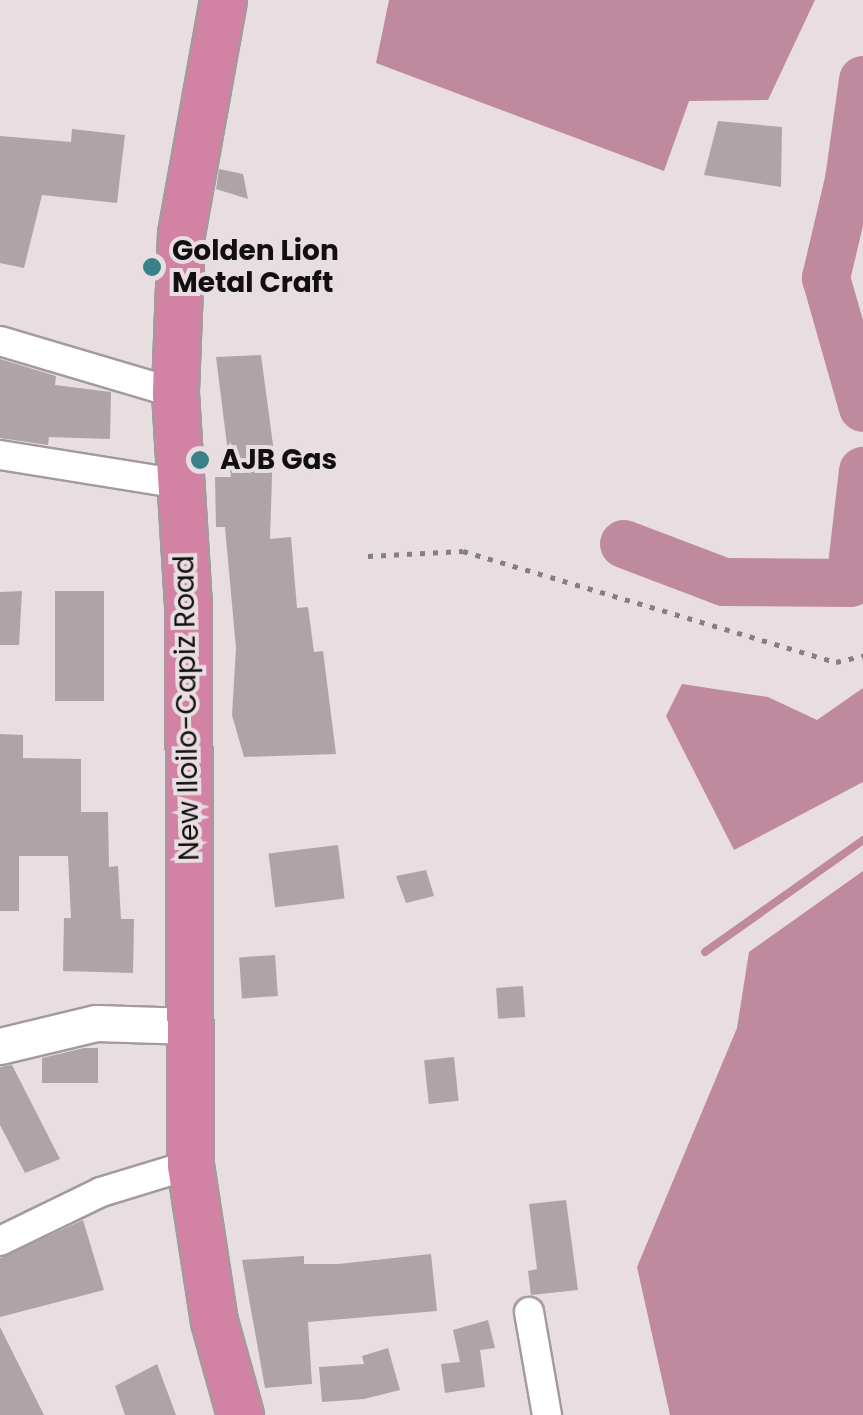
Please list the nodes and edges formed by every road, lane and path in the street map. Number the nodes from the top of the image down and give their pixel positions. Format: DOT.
graph roads {
  1 [pos="223,0"];
  2 [pos="0,341"];
  3 [pos="176,393"];
  4 [pos="0,455"];
  5 [pos="182,484"];
  6 [pos="368,556"];
  7 [pos="863,656"];
  8 [pos="191,1026"];
  9 [pos="0,1046"];
  10 [pos="190,1165"];
  11 [pos="0,1241"];
  12 [pos="528,1312"];
  13 [pos="240,1415"];
  14 [pos="547,1415"];
  1 -- 3 [label="highway, New Iloilo-Capiz Road"];
  2 -- 3 [label="street"];
  3 -- 5 [label="highway, New Iloilo-Capiz Road"];
  4 -- 5 [label="street"];
  5 -- 8 [label="highway, New Iloilo-Capiz Road"];
  6 -- 7 [label="path"];
  8 -- 9 [label="street"];
  8 -- 10 [label="highway, New Iloilo-Capiz Road"];
  10 -- 11 [label="street"];
  10 -- 13 [label="highway, New Iloilo-Capiz Road"];
  12 -- 14 [label="street"];
}
